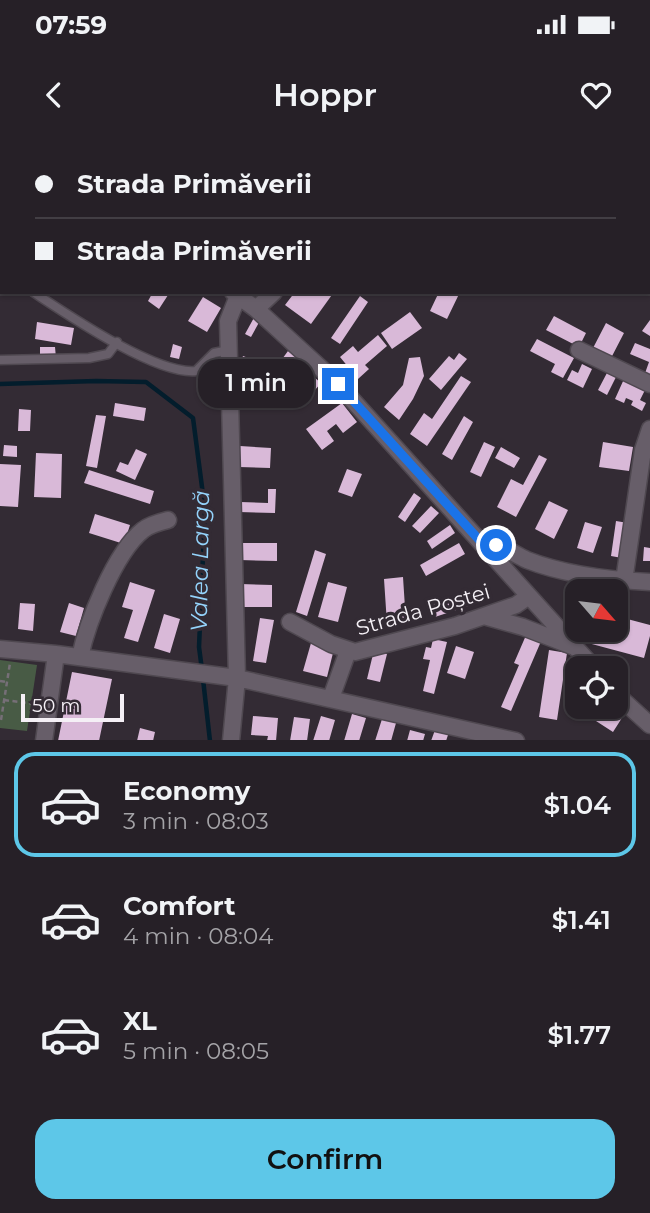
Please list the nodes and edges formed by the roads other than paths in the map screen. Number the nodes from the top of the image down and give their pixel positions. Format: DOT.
graph roads {
  1 [pos="36,294"];
  2 [pos="236,294"];
  3 [pos="272,294"];
  4 [pos="256,309"];
  5 [pos="117,342"];
  6 [pos="229,350"];
  7 [pos="579,350"];
  8 [pos="0,360"];
  9 [pos="650,384"];
  10 [pos="650,429"];
  11 [pos="168,520"];
  12 [pos="482,543"];
  13 [pos="612,579"];
  14 [pos="624,579"];
  15 [pos="628,581"];
  16 [pos="650,582"];
  17 [pos="529,596"];
  18 [pos="484,616"];
  19 [pos="290,622"];
  20 [pos="574,647"];
  21 [pos="6,649"];
  22 [pos="348,651"];
  23 [pos="56,654"];
  24 [pos="583,656"];
  25 [pos="80,657"];
  26 [pos="229,678"];
  27 [pos="331,698"];
  28 [pos="628,705"];
  29 [pos="650,724"];
  30 [pos="44,740"];
  31 [pos="231,740"];
  32 [pos="516,740"];
  1 -- 5 [label="lane"];
  2 -- 4 [label="street"];
  2 -- 6 [label="street"];
  3 -- 4 [label="street"];
  4 -- 12 [label="street"];
  5 -- 6 [label="lane"];
  5 -- 8 [label="lane"];
  6 -- 26 [label="street"];
  7 -- 9 [label="street"];
  10 -- 14 [label="street"];
  11 -- 25 [label="street"];
  12 -- 13 [label="street"];
  12 -- 17 [label="street"];
  15 -- 16 [label="street"];
  17 -- 18 [label="street, Strada Poștei"];
  17 -- 20 [label="street"];
  18 -- 20 [label="street"];
  18 -- 22 [label="street, Strada Poștei"];
  19 -- 22 [label="street, Strada Poștei"];
  20 -- 24 [label="street"];
  21 -- 23 [label="street"];
  22 -- 27 [label="street"];
  23 -- 25 [label="street"];
  23 -- 30 [label="street"];
  25 -- 26 [label="street"];
  26 -- 27 [label="street"];
  26 -- 31 [label="street"];
  27 -- 32 [label="street"];
  28 -- 29 [label="street"];
}
